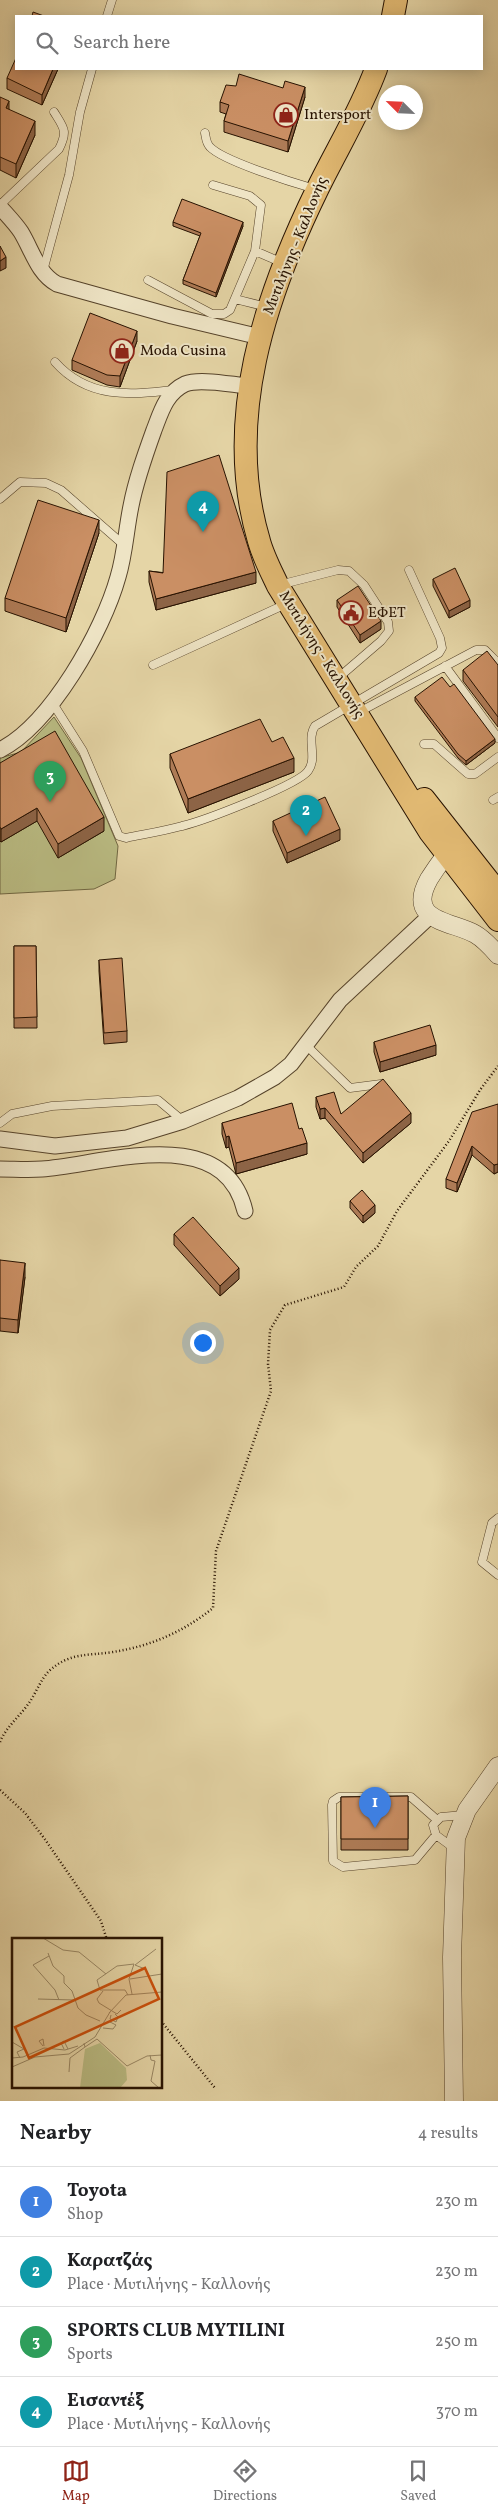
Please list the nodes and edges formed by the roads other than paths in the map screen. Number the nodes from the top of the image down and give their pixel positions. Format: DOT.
graph roads {
  1 [pos="112,0"];
  2 [pos="396,0"];
  3 [pos="107,15"];
  4 [pos="393,15"];
  5 [pos="92,70"];
  6 [pos="376,70"];
  7 [pos="54,112"];
  8 [pos="205,133"];
  9 [pos="213,185"];
  10 [pos="317,190"];
  11 [pos="0,206"];
  12 [pos="255,251"];
  13 [pos="285,264"];
  14 [pos="43,273"];
  15 [pos="148,280"];
  16 [pos="235,299"];
  17 [pos="268,308"];
  18 [pos="260,337"];
  19 [pos="55,362"];
  20 [pos="249,386"];
  21 [pos="176,390"];
  22 [pos="0,499"];
  23 [pos="125,546"];
  24 [pos="409,570"];
  25 [pos="283,594"];
  26 [pos="498,663"];
  27 [pos="153,665"];
  28 [pos="445,666"];
  29 [pos="336,680"];
  30 [pos="52,702"];
  31 [pos="355,709"];
  32 [pos="498,738"];
  33 [pos="424,744"];
  34 [pos="0,750"];
  35 [pos="498,757"];
  36 [pos="457,854"];
  37 [pos="494,886"];
  38 [pos="431,915"];
  39 [pos="498,920"];
  40 [pos="498,955"];
  41 [pos="306,1045"];
  42 [pos="381,1084"];
  43 [pos="183,1121"];
  44 [pos="0,1123"];
  45 [pos="0,1139"];
  46 [pos="0,1169"];
  47 [pos="245,1211"];
  48 [pos="498,1518"];
  49 [pos="498,1575"];
  50 [pos="498,1766"];
  51 [pos="464,1815"];
  52 [pos="436,1819"];
  53 [pos="436,1835"];
  54 [pos="455,1849"];
  55 [pos="454,2101"];
  1 -- 3 [label="lane"];
  2 -- 4 [label="main road"];
  5 -- 14 [label="lane"];
  6 -- 10 [label="main road, Μυτιλήνης - Καλλονής"];
  7 -- 11 [label="lane"];
  8 -- 10 [label="lane"];
  9 -- 12 [label="lane"];
  10 -- 13 [label="main road, Μυτιλήνης - Καλλονής"];
  11 -- 14 [label="street"];
  12 -- 13 [label="lane"];
  12 -- 16 [label="lane"];
  13 -- 17 [label="main road, Μυτιλήνης - Καλλονής"];
  14 -- 18 [label="street"];
  15 -- 16 [label="lane"];
  16 -- 17 [label="lane"];
  17 -- 18 [label="main road, Μυτιλήνης - Καλλονής"];
  18 -- 20 [label="main road, Μυτιλήνης - Καλλονής"];
  19 -- 21 [label="lane"];
  20 -- 21 [label="street"];
  20 -- 25 [label="main road, Μυτιλήνης - Καλλονής"];
  21 -- 23 [label="street"];
  22 -- 23 [label="lane"];
  23 -- 30 [label="street"];
  24 -- 31 [label="lane"];
  25 -- 27 [label="lane"];
  25 -- 29 [label="main road, Μυτιλήνης - Καλλονής"];
  25 -- 29 [label="lane"];
  26 -- 28 [label="lane"];
  28 -- 31 [label="lane"];
  28 -- 32 [label="lane"];
  29 -- 31 [label="main road, Μυτιλήνης - Καλλονής"];
  30 -- 31 [label="lane"];
  30 -- 34 [label="street"];
  31 -- 36 [label="main road, Μυτιλήνης - Καλλονής"];
  33 -- 35 [label="lane"];
  36 -- 37 [label="main road, Μυτιλήνης - Καλλονής"];
  36 -- 38 [label="street"];
  36 -- 39 [label="main road, Μυτιλήνης - Καλλονής"];
  38 -- 40 [label="street"];
  38 -- 41 [label="street"];
  41 -- 42 [label="lane"];
  41 -- 43 [label="street"];
  43 -- 44 [label="lane"];
  43 -- 45 [label="street"];
  46 -- 47 [label="street"];
  48 -- 49 [label="lane"];
  50 -- 51 [label="street"];
  51 -- 52 [label="lane"];
  51 -- 54 [label="street"];
  52 -- 53 [label="lane"];
  52 -- 53 [label="lane"];
  53 -- 54 [label="lane"];
  54 -- 55 [label="street"];
}
